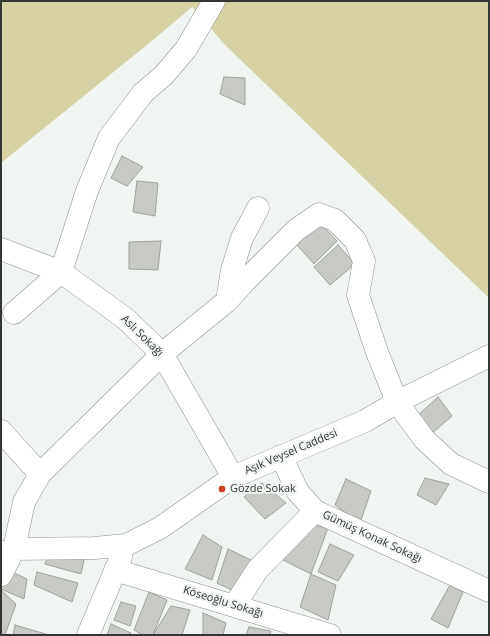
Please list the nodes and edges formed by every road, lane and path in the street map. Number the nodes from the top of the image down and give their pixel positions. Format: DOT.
graph roads {
  1 [pos="214,1"];
  2 [pos="258,208"];
  3 [pos="1,249"];
  4 [pos="61,272"];
  5 [pos="227,301"];
  6 [pos="14,314"];
  7 [pos="162,354"];
  8 [pos="489,356"];
  9 [pos="397,402"];
  10 [pos="1,431"];
  11 [pos="280,456"];
  12 [pos="40,474"];
  13 [pos="233,477"];
  14 [pos="489,482"];
  15 [pos="315,510"];
  16 [pos="126,545"];
  17 [pos="7,551"];
  18 [pos="115,570"];
  19 [pos="1,575"];
  20 [pos="489,591"];
  21 [pos="234,606"];
  22 [pos="294,630"];
  23 [pos="88,635"];
  24 [pos="330,635"];
  1 -- 4 [label="street"];
  2 -- 5 [label="street"];
  3 -- 4 [label="street, Aslı Sokağı"];
  4 -- 6 [label="street"];
  4 -- 7 [label="street, Aslı Sokağı"];
  5 -- 7 [label="street"];
  5 -- 9 [label="street"];
  7 -- 12 [label="street"];
  7 -- 13 [label="street, Aslı Sokağı"];
  8 -- 9 [label="street, Aşık Veysel Caddesi"];
  9 -- 11 [label="street, Aşık Veysel Caddesi"];
  9 -- 14 [label="street"];
  10 -- 12 [label="street"];
  11 -- 13 [label="street, Aşık Veysel Caddesi"];
  11 -- 15 [label="street, Gümüş Konak Sokağı"];
  12 -- 17 [label="street"];
  13 -- 16 [label="street, Aşık Veysel Caddesi"];
  15 -- 20 [label="street, Gümüş Konak Sokağı"];
  15 -- 21 [label="street"];
  16 -- 17 [label="street, Aşık Veysel Caddesi"];
  16 -- 18 [label="street"];
  17 -- 19 [label="street"];
  18 -- 21 [label="street, Köseoğlu Sokağı"];
  18 -- 23 [label="street"];
  21 -- 22 [label="street, Köseoğlu Sokağı"];
  22 -- 24 [label="street, Köseoğlu Sokağı"];
}
